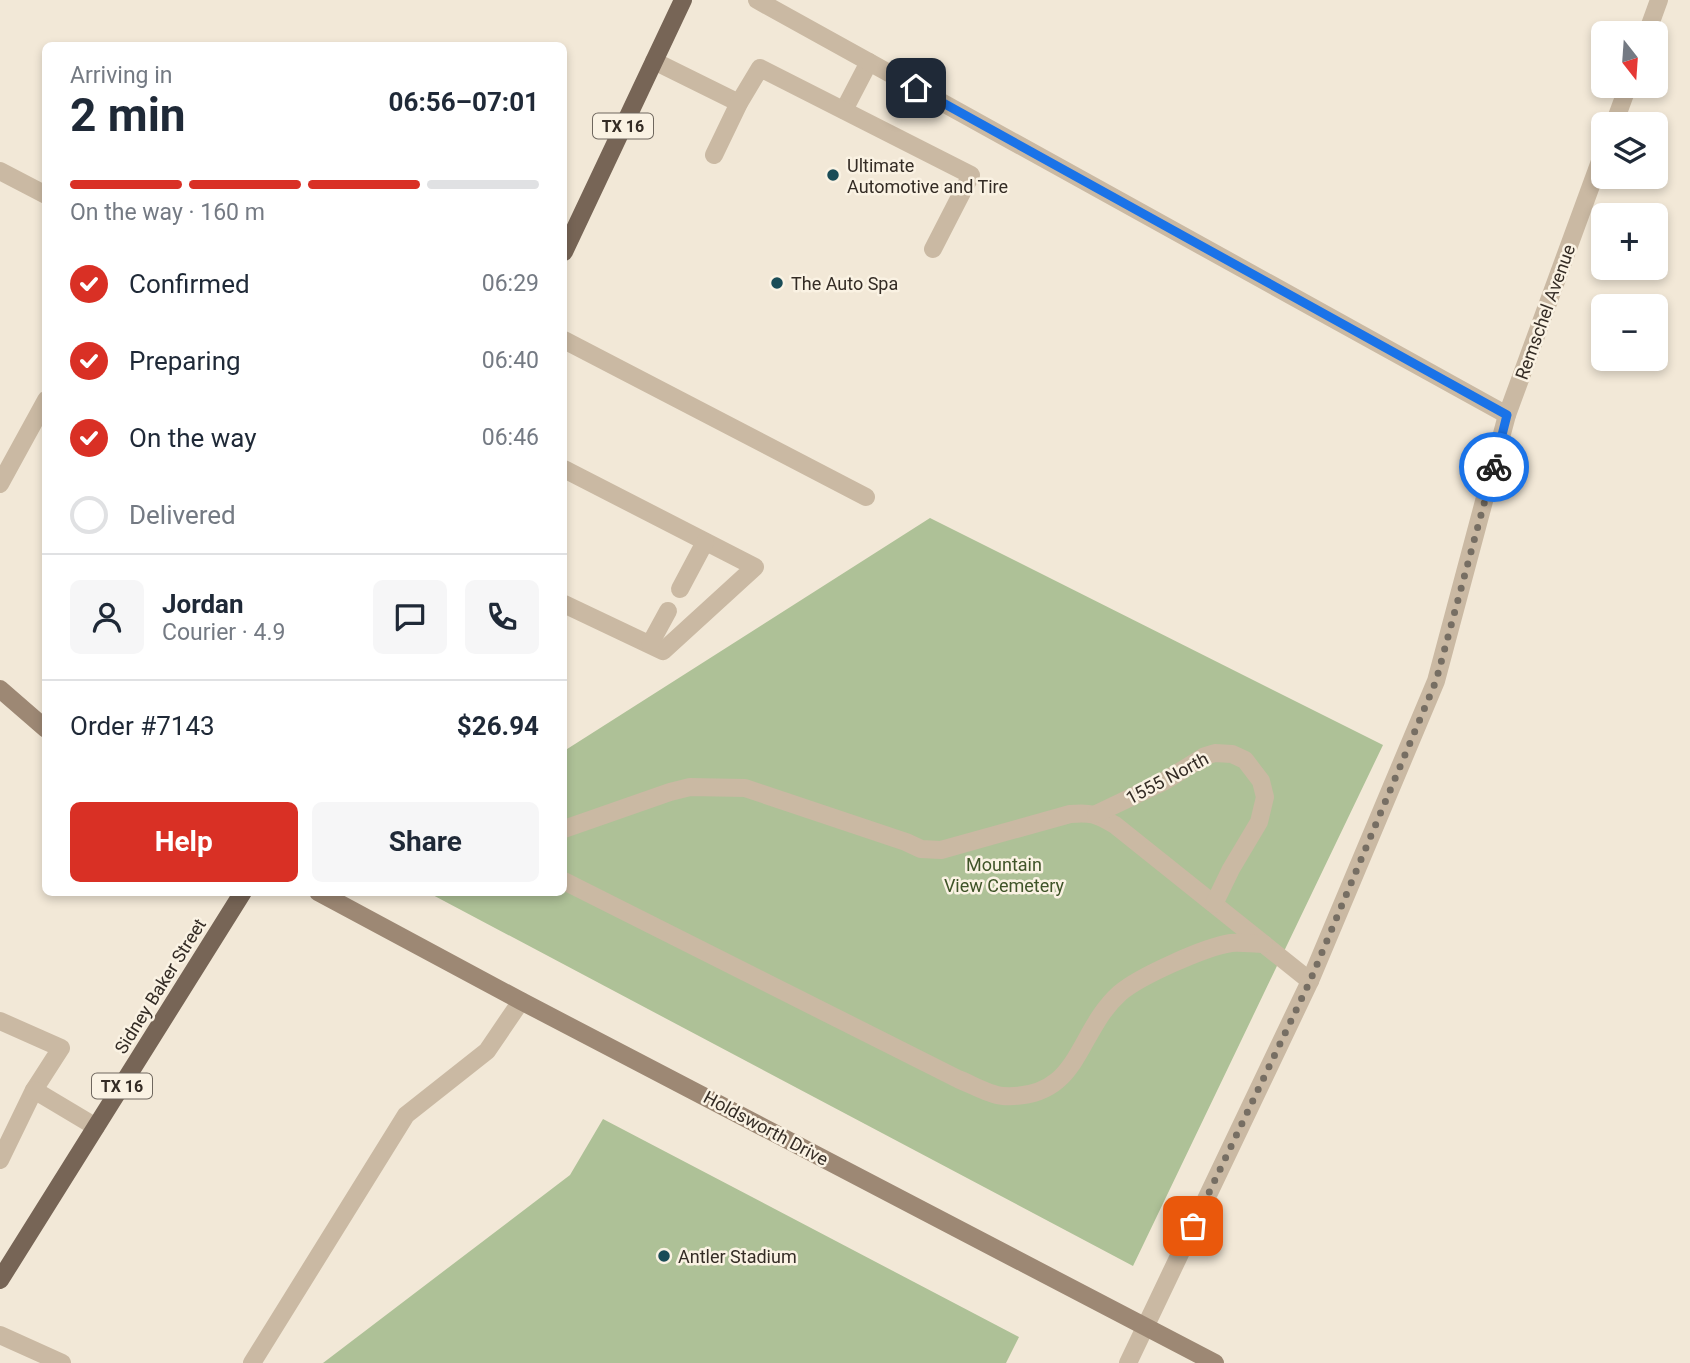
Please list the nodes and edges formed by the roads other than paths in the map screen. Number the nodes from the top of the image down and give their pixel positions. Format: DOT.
graph roads {
  1 [pos="683,0"];
  2 [pos="757,0"];
  3 [pos="1659,0"];
  4 [pos="1651,21"];
  5 [pos="654,61"];
  6 [pos="869,62"];
  7 [pos="739,103"];
  8 [pos="844,110"];
  9 [pos="714,155"];
  10 [pos="0,171"];
  11 [pos="1591,186"];
  12 [pos="42,193"];
  13 [pos="567,245"];
  14 [pos="933,249"];
  15 [pos="567,342"];
  16 [pos="42,407"];
  17 [pos="1507,415"];
  18 [pos="567,476"];
  19 [pos="0,484"];
  20 [pos="866,497"];
  21 [pos="705,542"];
  22 [pos="680,589"];
  23 [pos="567,605"];
  24 [pos="668,611"];
  25 [pos="650,644"];
  26 [pos="0,689"];
  27 [pos="42,726"];
  28 [pos="1096,814"];
  29 [pos="567,828"];
  30 [pos="567,883"];
  31 [pos="240,896"];
  32 [pos="325,896"];
  33 [pos="1214,904"];
  34 [pos="1264,944"];
  35 [pos="1310,981"];
  36 [pos="521,1001"];
  37 [pos="0,1021"];
  38 [pos="34,1090"];
  39 [pos="96,1127"];
  40 [pos="3,1149"];
  41 [pos="0,1280"];
  42 [pos="1146,1326"];
  43 [pos="0,1335"];
  44 [pos="62,1363"];
  45 [pos="252,1363"];
  46 [pos="1128,1363"];
  47 [pos="1215,1363"];
  1 -- 5 [label="main road, TX 16"];
  2 -- 6 [label="street"];
  3 -- 4 [label="street"];
  5 -- 7 [label="street"];
  5 -- 13 [label="main road, TX 16"];
  6 -- 8 [label="street"];
  6 -- 17 [label="street"];
  7 -- 8 [label="street"];
  7 -- 9 [label="street"];
  8 -- 14 [label="street"];
  10 -- 12 [label="street"];
  11 -- 17 [label="street, Remschel Avenue"];
  15 -- 20 [label="street"];
  16 -- 19 [label="street"];
  17 -- 35 [label="street, Remschel Avenue"];
  18 -- 21 [label="street"];
  21 -- 22 [label="street"];
  21 -- 25 [label="street"];
  23 -- 25 [label="street"];
  24 -- 25 [label="street"];
  26 -- 27 [label="main road"];
  28 -- 29 [label="street"];
  28 -- 33 [label="street"];
  28 -- 33 [label="street, 1555 North"];
  30 -- 34 [label="street"];
  31 -- 39 [label="main road, Sidney Baker Street / TX 16"];
  32 -- 36 [label="main road, Holdsworth Drive"];
  33 -- 34 [label="street"];
  34 -- 35 [label="street"];
  35 -- 42 [label="street, Remschel Avenue"];
  36 -- 42 [label="main road, Holdsworth Drive"];
  36 -- 45 [label="street"];
  37 -- 38 [label="street"];
  38 -- 39 [label="street"];
  38 -- 40 [label="street"];
  39 -- 41 [label="main road, Sidney Baker Street / TX 16"];
  42 -- 46 [label="street, Remschel Avenue"];
  42 -- 47 [label="main road, Holdsworth Drive"];
  43 -- 44 [label="street"];
}
